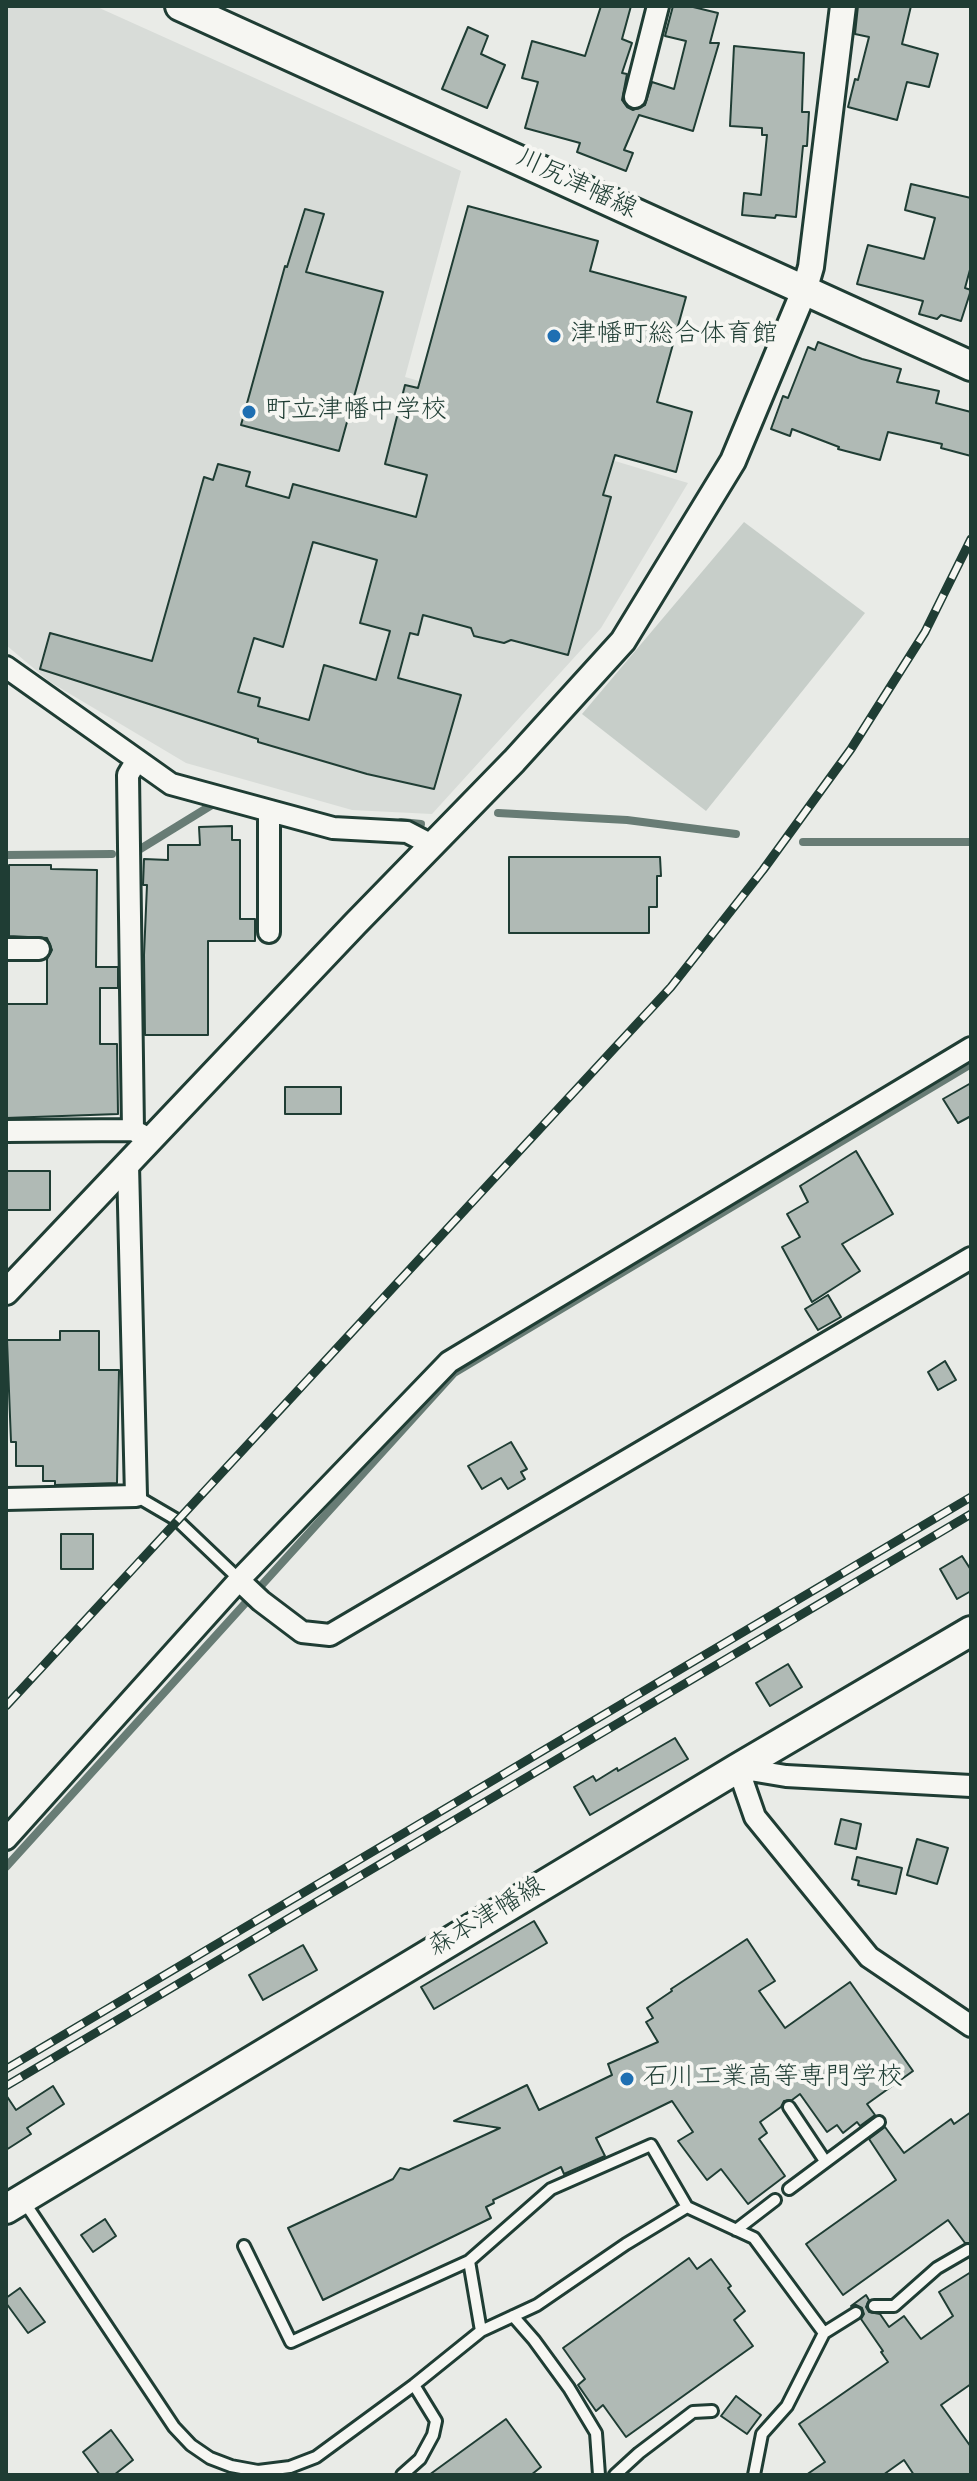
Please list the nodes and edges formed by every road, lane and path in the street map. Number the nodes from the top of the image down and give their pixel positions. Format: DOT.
graph roads {
  1 [pos="180,6"];
  2 [pos="658,6"];
  3 [pos="843,6"];
  4 [pos="635,97"];
  5 [pos="804,291"];
  6 [pos="971,366"];
  7 [pos="6,667"];
  8 [pos="137,760"];
  9 [pos="269,811"];
  10 [pos="432,845"];
  11 [pos="269,932"];
  12 [pos="6,949"];
  13 [pos="39,949"];
  14 [pos="971,1048"];
  15 [pos="6,1131"];
  16 [pos="142,1135"];
  17 [pos="128,1165"];
  18 [pos="971,1258"];
  19 [pos="6,1292"];
  20 [pos="136,1496"];
  21 [pos="6,1499"];
  22 [pos="241,1582"];
  23 [pos="971,1631"];
  24 [pos="738,1768"];
  25 [pos="971,1786"];
  26 [pos="6,1839"];
  27 [pos="971,2026"];
  28 [pos="789,2107"];
  29 [pos="879,2122"];
  30 [pos="825,2161"];
  31 [pos="789,2189"];
  32 [pos="775,2200"];
  33 [pos="14,2204"];
  34 [pos="687,2207"];
  35 [pos="736,2230"];
  36 [pos="244,2246"];
  37 [pos="968,2250"];
  38 [pos="469,2261"];
  39 [pos="874,2306"];
  40 [pos="856,2313"];
  41 [pos="513,2316"];
  42 [pos="481,2331"];
  43 [pos="824,2333"];
  44 [pos="414,2385"];
  45 [pos="712,2411"];
  46 [pos="402,2475"];
  47 [pos="599,2475"];
  48 [pos="615,2475"];
  49 [pos="754,2475"];
  1 -- 5 [label="main road, 川尻津幡線"];
  2 -- 4 [label="street"];
  3 -- 5 [label="street"];
  5 -- 6 [label="main road, 川尻津幡線"];
  5 -- 10 [label="street"];
  7 -- 8 [label="street"];
  8 -- 9 [label="street"];
  8 -- 16 [label="street"];
  9 -- 10 [label="street"];
  9 -- 11 [label="street"];
  10 -- 16 [label="street"];
  12 -- 13 [label="street"];
  14 -- 22 [label="street"];
  15 -- 16 [label="street"];
  16 -- 17 [label="street"];
  17 -- 19 [label="street"];
  17 -- 20 [label="street"];
  18 -- 22 [label="street"];
  20 -- 21 [label="street"];
  20 -- 22 [label="lane"];
  22 -- 26 [label="street"];
  23 -- 24 [label="main road, 森本津幡線"];
  24 -- 25 [label="street"];
  24 -- 27 [label="street"];
  24 -- 33 [label="main road, 森本津幡線"];
  28 -- 30 [label="lane"];
  29 -- 30 [label="lane"];
  30 -- 31 [label="lane"];
  32 -- 35 [label="lane"];
  33 -- 44 [label="lane"];
  34 -- 35 [label="lane"];
  34 -- 38 [label="lane"];
  34 -- 41 [label="lane"];
  35 -- 43 [label="lane"];
  36 -- 38 [label="lane"];
  37 -- 39 [label="lane"];
  38 -- 42 [label="lane"];
  40 -- 43 [label="lane"];
  41 -- 42 [label="lane"];
  41 -- 47 [label="lane"];
  42 -- 44 [label="lane"];
  43 -- 49 [label="lane"];
  44 -- 46 [label="lane"];
  45 -- 48 [label="lane"];
}
